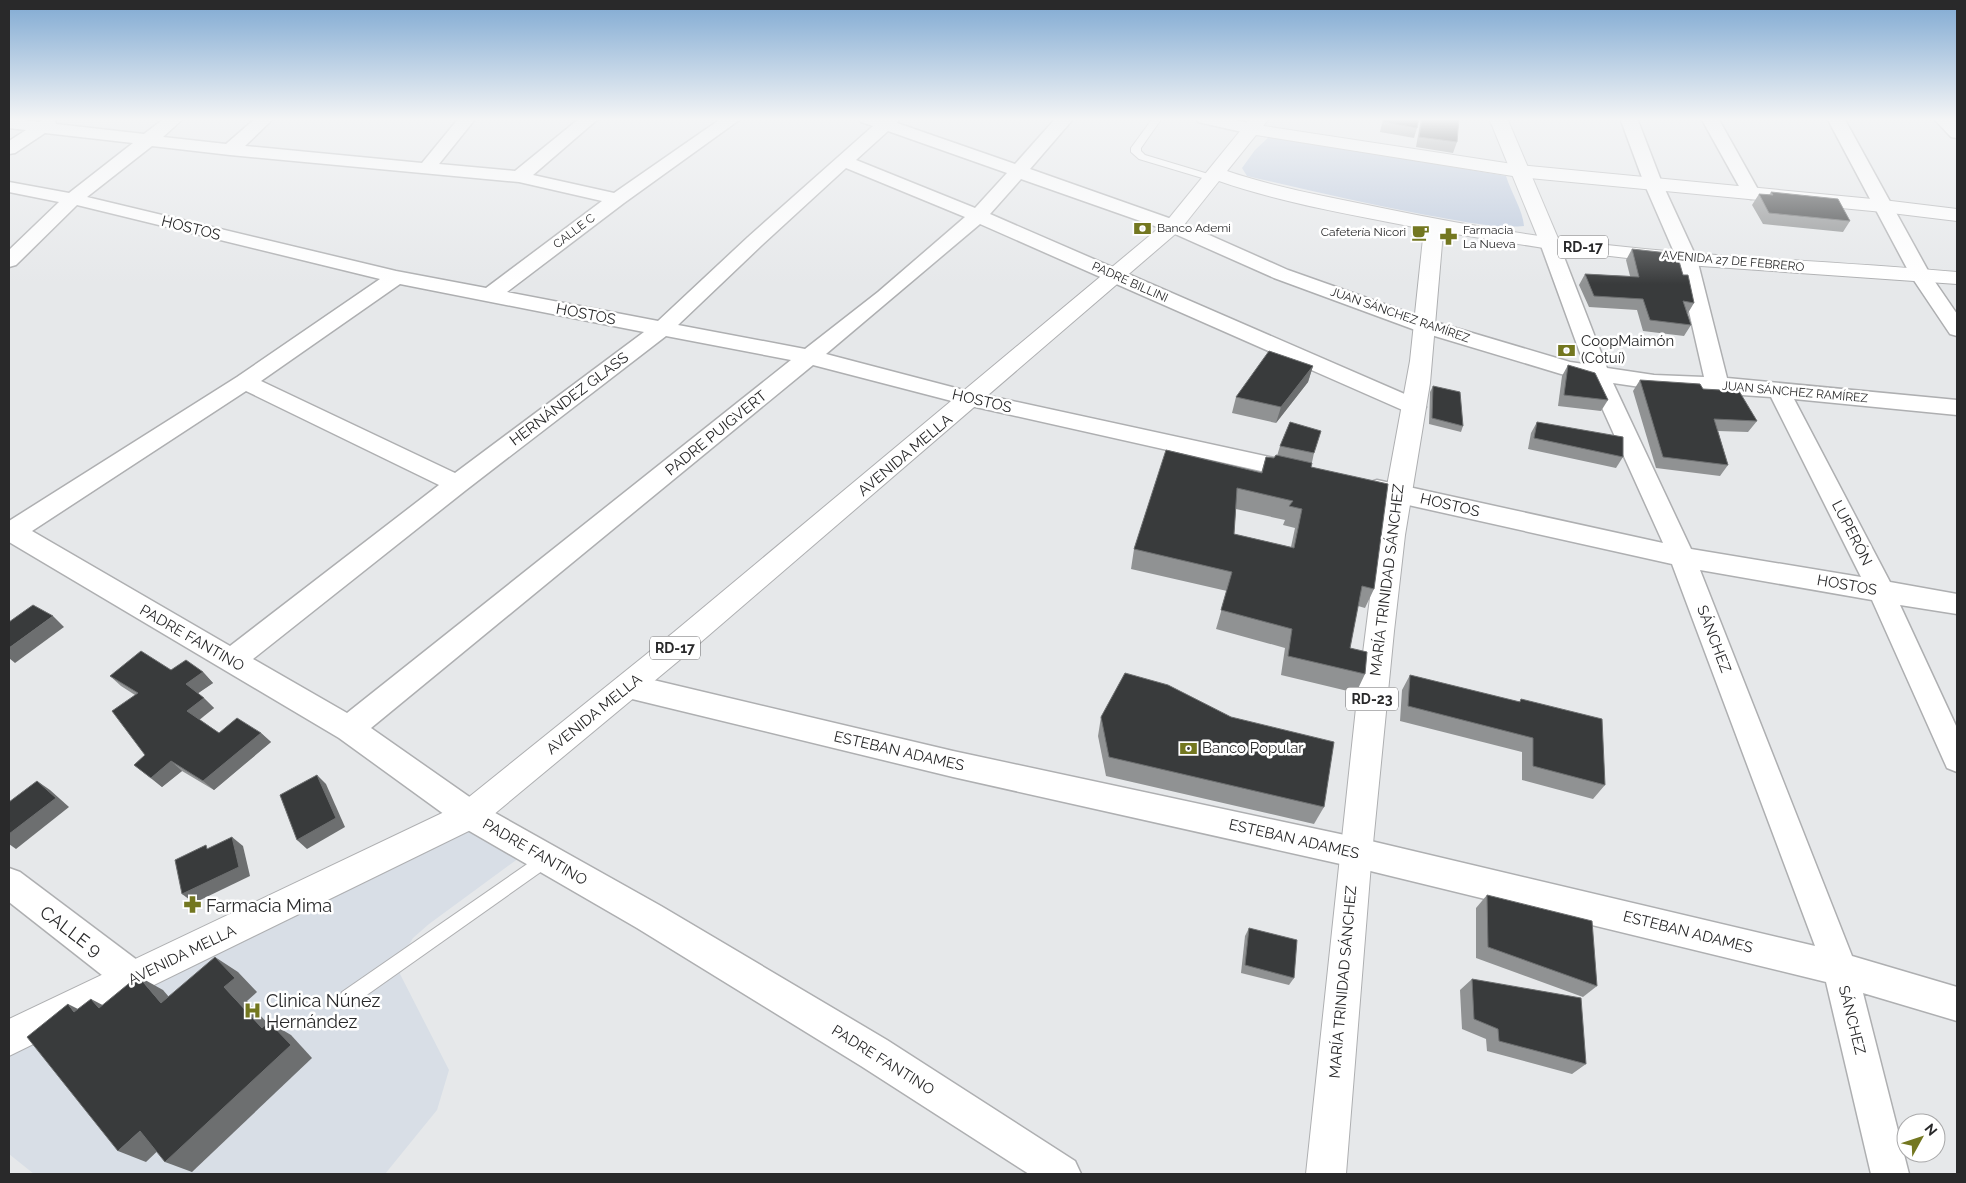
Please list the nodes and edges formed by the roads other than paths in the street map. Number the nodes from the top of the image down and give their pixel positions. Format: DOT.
graph roads {
  1 [pos="105,173"];
  2 [pos="475,173"];
  3 [pos="524,173"];
  4 [pos="654,173"];
  5 [pos="831,173"];
  6 [pos="874,173"];
  7 [pos="1015,173"];
  8 [pos="1027,173"];
  9 [pos="1207,173"];
  10 [pos="1520,173"];
  11 [pos="1544,173"];
  12 [pos="1649,173"];
  13 [pos="1740,173"];
  14 [pos="1865,173"];
  15 [pos="1214,175"];
  16 [pos="519,177"];
  17 [pos="1653,183"];
  18 [pos="9,187"];
  19 [pos="1751,192"];
  20 [pos="73,199"];
  21 [pos="617,199"];
  22 [pos="1883,206"];
  23 [pos="1957,215"];
  24 [pos="978,216"];
  25 [pos="1434,225"];
  26 [pos="1173,226"];
  27 [pos="1550,243"];
  28 [pos="1687,259"];
  29 [pos="9,261"];
  30 [pos="1116,276"];
  31 [pos="1921,276"];
  32 [pos="396,278"];
  33 [pos="1957,278"];
  34 [pos="489,296"];
  35 [pos="1426,326"];
  36 [pos="663,328"];
  37 [pos="1957,329"];
  38 [pos="809,357"];
  39 [pos="1598,374"];
  40 [pos="245,382"];
  41 [pos="1721,385"];
  42 [pos="1779,391"];
  43 [pos="971,399"];
  44 [pos="1414,407"];
  45 [pos="1957,408"];
  46 [pos="1320,476"];
  47 [pos="457,484"];
  48 [pos="1358,485"];
  49 [pos="1397,493"];
  50 [pos="10,531"];
  51 [pos="1682,557"];
  52 [pos="1881,591"];
  53 [pos="1957,604"];
  54 [pos="231,661"];
  55 [pos="628,686"];
  56 [pos="349,729"];
  57 [pos="1957,759"];
  58 [pos="470,815"];
  59 [pos="1354,852"];
  60 [pos="546,858"];
  61 [pos="9,883"];
  62 [pos="1840,969"];
  63 [pos="133,978"];
  64 [pos="348,998"];
  65 [pos="1957,1004"];
  66 [pos="9,1038"];
  67 [pos="1062,1174"];
  68 [pos="1326,1174"];
  69 [pos="1890,1174"];
  1 -- 20 [label="street"];
  2 -- 16 [label="street"];
  3 -- 16 [label="street"];
  4 -- 21 [label="street, CALLE C"];
  5 -- 36 [label="street, HERNÁNDEZ GLASS"];
  6 -- 24 [label="street, PADRE BILLINI"];
  7 -- 24 [label="street, PADRE PUIGVERT"];
  8 -- 26 [label="street, JUAN SÁNCHEZ RAMÍREZ"];
  9 -- 15 [label="lane"];
  10 -- 27 [label="main road, SÁNCHEZ"];
  11 -- 17 [label="main road"];
  12 -- 17 [label="street"];
  13 -- 19 [label="street"];
  14 -- 22 [label="street"];
  15 -- 25 [label="main road, AVENIDA 27 DE FEBRERO / RD-17"];
  15 -- 26 [label="main road, AVENIDA MELLA / RD-17"];
  16 -- 21 [label="street"];
  17 -- 19 [label="main road"];
  17 -- 28 [label="street"];
  18 -- 20 [label="street, HOSTOS"];
  19 -- 22 [label="main road"];
  20 -- 29 [label="street"];
  20 -- 32 [label="street, HOSTOS"];
  21 -- 34 [label="street, CALLE C"];
  22 -- 23 [label="main road"];
  22 -- 31 [label="street"];
  24 -- 30 [label="street, PADRE BILLINI"];
  24 -- 38 [label="street, PADRE PUIGVERT"];
  25 -- 27 [label="main road, AVENIDA 27 DE FEBRERO / RD-17"];
  25 -- 35 [label="main road, MARÍA TRINIDAD SÁNCHEZ / RD-23"];
  26 -- 30 [label="main road, AVENIDA MELLA / RD-17"];
  26 -- 35 [label="street, JUAN SÁNCHEZ RAMÍREZ"];
  27 -- 28 [label="main road, AVENIDA 27 DE FEBRERO / RD-17"];
  27 -- 39 [label="street, SÁNCHEZ"];
  28 -- 31 [label="main road, AVENIDA 27 DE FEBRERO / RD-17"];
  28 -- 41 [label="street"];
  30 -- 43 [label="main road, AVENIDA MELLA / RD-17"];
  30 -- 44 [label="street, PADRE BILLINI"];
  31 -- 33 [label="main road, AVENIDA 27 DE FEBRERO / RD-17"];
  31 -- 37 [label="street"];
  32 -- 34 [label="street, HOSTOS"];
  32 -- 40 [label="street"];
  34 -- 36 [label="street, HOSTOS"];
  35 -- 39 [label="street, JUAN SÁNCHEZ RAMÍREZ"];
  35 -- 44 [label="main road, MARÍA TRINIDAD SÁNCHEZ / RD-23"];
  36 -- 38 [label="street, HOSTOS"];
  36 -- 47 [label="street, HERNÁNDEZ GLASS"];
  38 -- 43 [label="street, HOSTOS"];
  38 -- 56 [label="street, PADRE PUIGVERT"];
  39 -- 41 [label="street, JUAN SÁNCHEZ RAMÍREZ"];
  39 -- 51 [label="street, SÁNCHEZ"];
  40 -- 47 [label="street"];
  40 -- 50 [label="street"];
  41 -- 42 [label="street, JUAN SÁNCHEZ RAMÍREZ"];
  42 -- 45 [label="street, JUAN SÁNCHEZ RAMÍREZ"];
  42 -- 52 [label="street, LUPERÓN"];
  43 -- 46 [label="street, HOSTOS"];
  43 -- 55 [label="main road, AVENIDA MELLA / RD-17"];
  44 -- 49 [label="main road, MARÍA TRINIDAD SÁNCHEZ / RD-23"];
  47 -- 54 [label="street, HERNÁNDEZ GLASS"];
  48 -- 49 [label="street, HOSTOS"];
  49 -- 51 [label="street, HOSTOS"];
  49 -- 59 [label="main road, MARÍA TRINIDAD SÁNCHEZ / RD-23"];
  50 -- 54 [label="street, PADRE FANTINO"];
  51 -- 52 [label="street, HOSTOS"];
  51 -- 62 [label="street, SÁNCHEZ"];
  52 -- 53 [label="street, HOSTOS"];
  52 -- 57 [label="street, LUPERÓN"];
  54 -- 56 [label="street, PADRE FANTINO"];
  55 -- 58 [label="main road, AVENIDA MELLA / RD-17"];
  55 -- 59 [label="street, ESTEBAN ADAMES"];
  56 -- 58 [label="street, PADRE FANTINO"];
  58 -- 60 [label="street, PADRE FANTINO"];
  58 -- 63 [label="main road, AVENIDA MELLA / RD-17"];
  59 -- 62 [label="street, ESTEBAN ADAMES"];
  59 -- 68 [label="main road, MARÍA TRINIDAD SÁNCHEZ / RD-23"];
  60 -- 64 [label="lane"];
  60 -- 67 [label="street, PADRE FANTINO"];
  61 -- 63 [label="street, CALLE 9"];
  62 -- 65 [label="street, ESTEBAN ADAMES"];
  62 -- 69 [label="street, SÁNCHEZ"];
  63 -- 66 [label="main road, AVENIDA MELLA / RD-17"];
}
